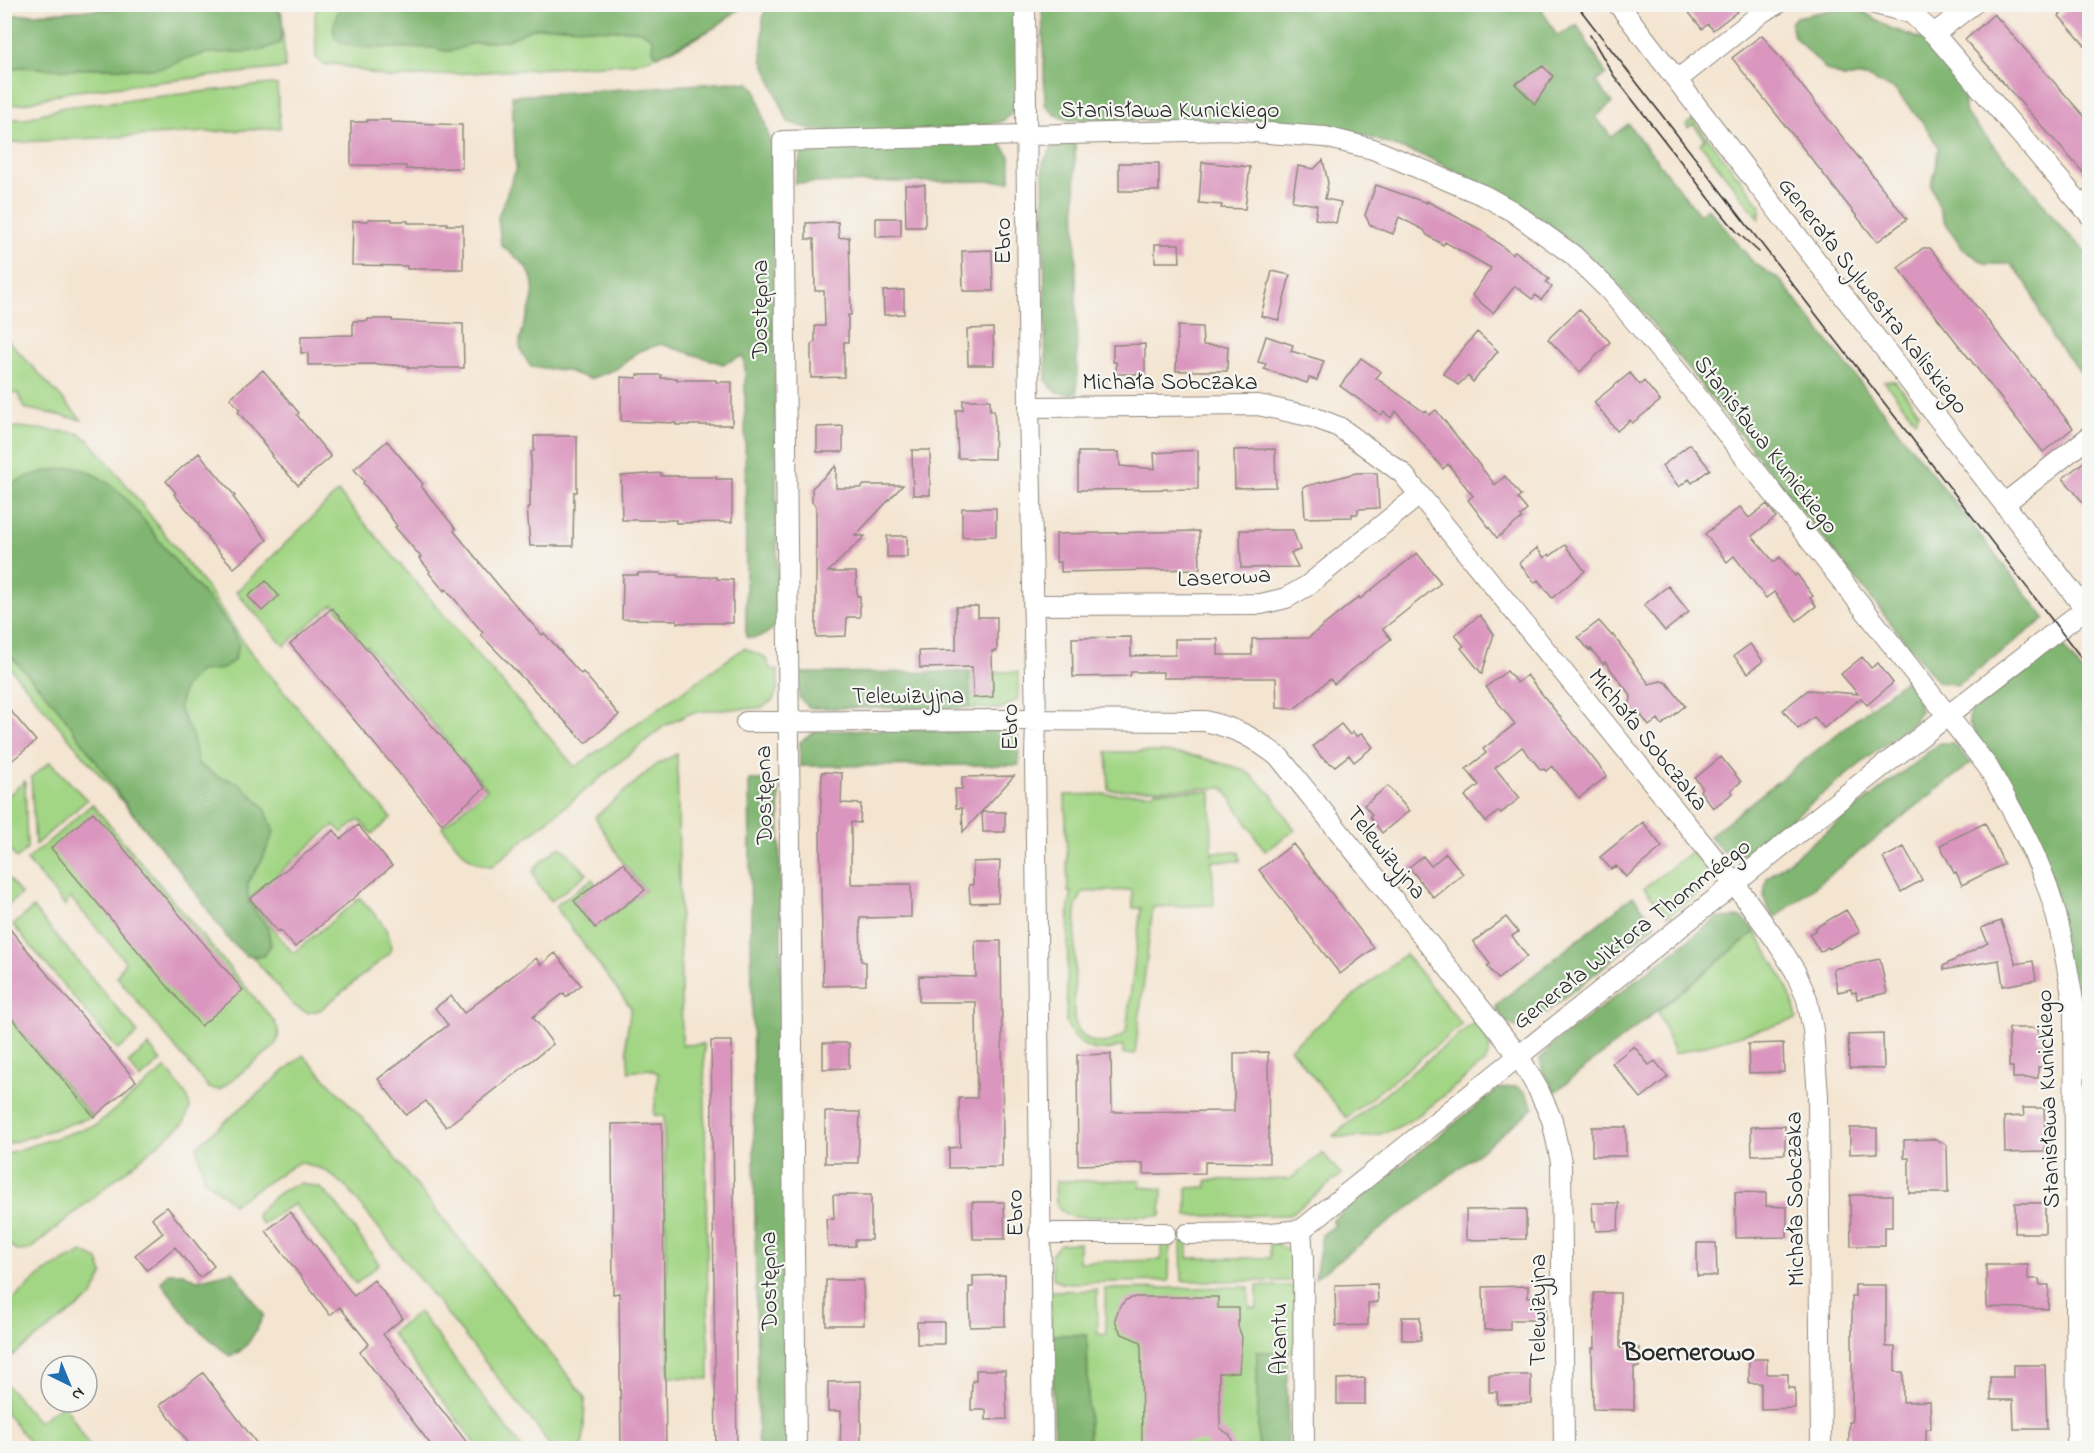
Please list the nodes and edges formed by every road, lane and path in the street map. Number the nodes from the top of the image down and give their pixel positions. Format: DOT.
graph roads {
  1 [pos="1025,4"];
  2 [pos="1618,4"];
  3 [pos="1777,4"];
  4 [pos="1875,4"];
  5 [pos="1973,4"];
  6 [pos="1934,34"];
  7 [pos="1677,80"];
  8 [pos="1027,135"];
  9 [pos="783,141"];
  10 [pos="2090,215"];
  11 [pos="1029,407"];
  12 [pos="2090,436"];
  13 [pos="1419,495"];
  14 [pos="2004,504"];
  15 [pos="1033,605"];
  16 [pos="2087,612"];
  17 [pos="1948,715"];
  18 [pos="1036,720"];
  19 [pos="787,721"];
  20 [pos="746,722"];
  21 [pos="1735,884"];
  22 [pos="1518,1055"];
  23 [pos="1301,1230"];
  24 [pos="1039,1233"];
  25 [pos="1165,1233"];
  26 [pos="1187,1234"];
  27 [pos="796,1449"];
  28 [pos="1043,1449"];
  29 [pos="1304,1449"];
  30 [pos="1563,1449"];
  31 [pos="1821,1449"];
  32 [pos="2077,1449"];
  1 -- 8 [label="street, Ebro"];
  2 -- 7 [label="street, Generała Sylwestra Kaliskiego"];
  3 -- 7 [label="street"];
  4 -- 6 [label="street"];
  5 -- 6 [label="street"];
  6 -- 10 [label="street"];
  7 -- 14 [label="street, Generała Sylwestra Kaliskiego"];
  8 -- 9 [label="street, Stanisława Kunickiego"];
  8 -- 11 [label="street, Ebro"];
  8 -- 17 [label="street, Stanisława Kunickiego"];
  9 -- 19 [label="street, Dostępna"];
  11 -- 13 [label="street, Michała Sobczaka"];
  11 -- 15 [label="street, Ebro"];
  12 -- 14 [label="street"];
  13 -- 15 [label="street, Laserowa"];
  13 -- 21 [label="street, Michała Sobczaka"];
  14 -- 16 [label="street, Generała Sylwestra Kaliskiego"];
  15 -- 18 [label="street, Ebro"];
  16 -- 17 [label="street, Generała Wiktora Thomméego"];
  17 -- 21 [label="street, Generała Wiktora Thomméego"];
  17 -- 32 [label="street, Stanisława Kunickiego"];
  18 -- 19 [label="street, Telewizyjna"];
  18 -- 22 [label="street, Telewizyjna"];
  18 -- 24 [label="street, Ebro"];
  19 -- 20 [label="street, Telewizyjna"];
  19 -- 27 [label="street, Dostępna"];
  21 -- 22 [label="street, Generała Wiktora Thomméego"];
  21 -- 31 [label="street, Michała Sobczaka"];
  22 -- 23 [label="street, Generała Wiktora Thomméego"];
  22 -- 30 [label="street, Telewizyjna"];
  23 -- 26 [label="street"];
  23 -- 29 [label="street, Akantu"];
  24 -- 25 [label="street"];
  24 -- 28 [label="street, Ebro"];
}
